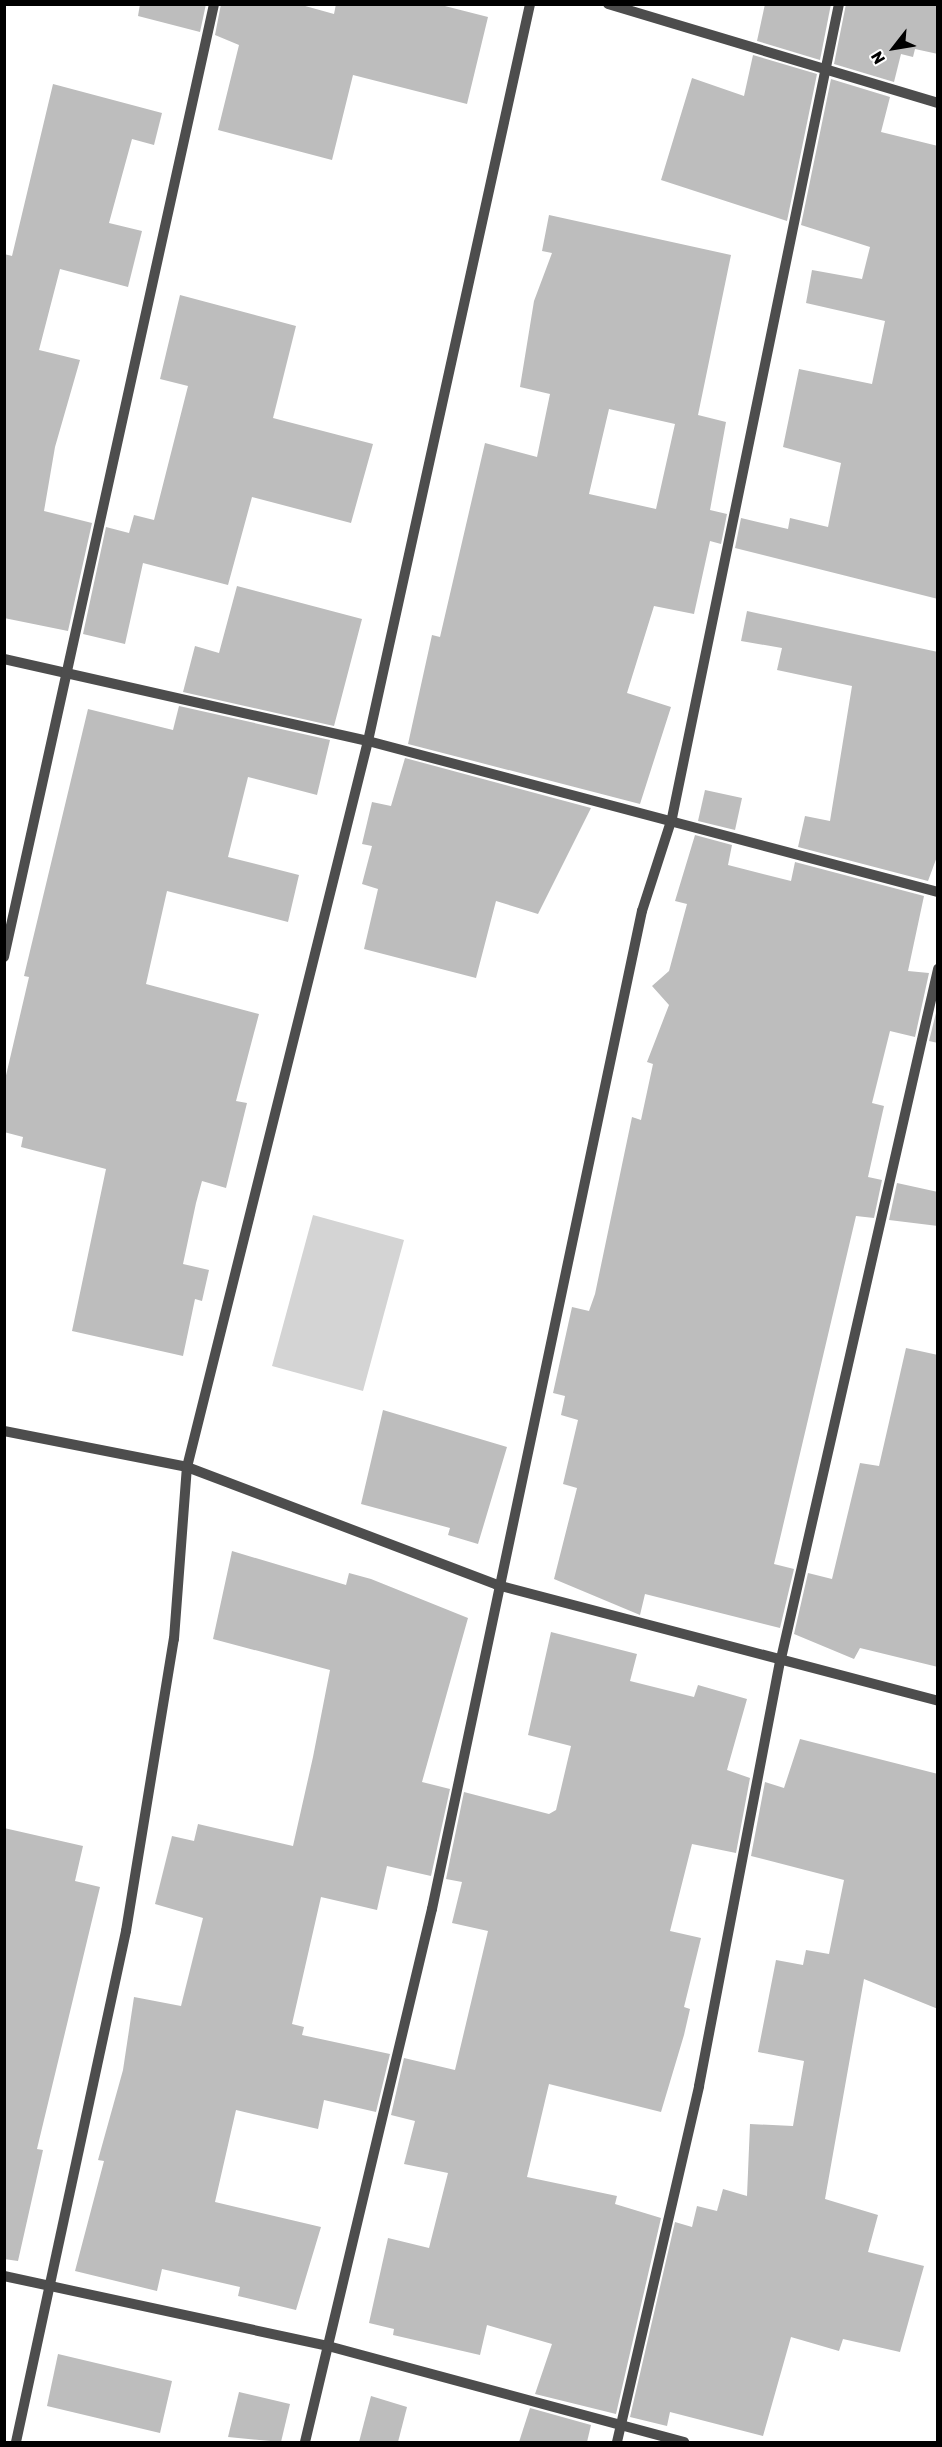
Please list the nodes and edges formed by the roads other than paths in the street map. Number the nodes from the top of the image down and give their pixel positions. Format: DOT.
graph roads {
  1 [pos="214,4"];
  2 [pos="530,4"];
  3 [pos="608,4"];
  4 [pos="839,4"];
  5 [pos="824,69"];
  6 [pos="938,103"];
  7 [pos="4,659"];
  8 [pos="67,675"];
  9 [pos="368,741"];
  10 [pos="672,818"];
  11 [pos="938,892"];
  12 [pos="4,957"];
  13 [pos="938,969"];
  14 [pos="4,1431"];
  15 [pos="187,1467"];
  16 [pos="497,1585"];
  17 [pos="780,1663"];
  18 [pos="938,1701"];
  19 [pos="4,2276"];
  20 [pos="50,2288"];
  21 [pos="328,2346"];
  22 [pos="622,2425"];
  23 [pos="16,2442"];
  24 [pos="304,2442"];
  25 [pos="617,2442"];
  26 [pos="684,2442"];
  1 -- 8 [label="street"];
  2 -- 9 [label="street"];
  3 -- 5 [label="street"];
  4 -- 5 [label="street"];
  5 -- 6 [label="street"];
  5 -- 10 [label="street"];
  7 -- 8 [label="street"];
  8 -- 9 [label="street"];
  8 -- 12 [label="street"];
  9 -- 10 [label="street"];
  9 -- 15 [label="street"];
  10 -- 11 [label="street"];
  10 -- 16 [label="street"];
  13 -- 17 [label="street"];
  14 -- 15 [label="street"];
  15 -- 16 [label="street"];
  15 -- 20 [label="street"];
  16 -- 17 [label="street"];
  16 -- 21 [label="street"];
  17 -- 18 [label="street"];
  17 -- 22 [label="street"];
  19 -- 20 [label="street"];
  20 -- 21 [label="street"];
  20 -- 23 [label="street"];
  21 -- 22 [label="street"];
  21 -- 24 [label="street"];
  22 -- 25 [label="street"];
  22 -- 26 [label="street"];
}
